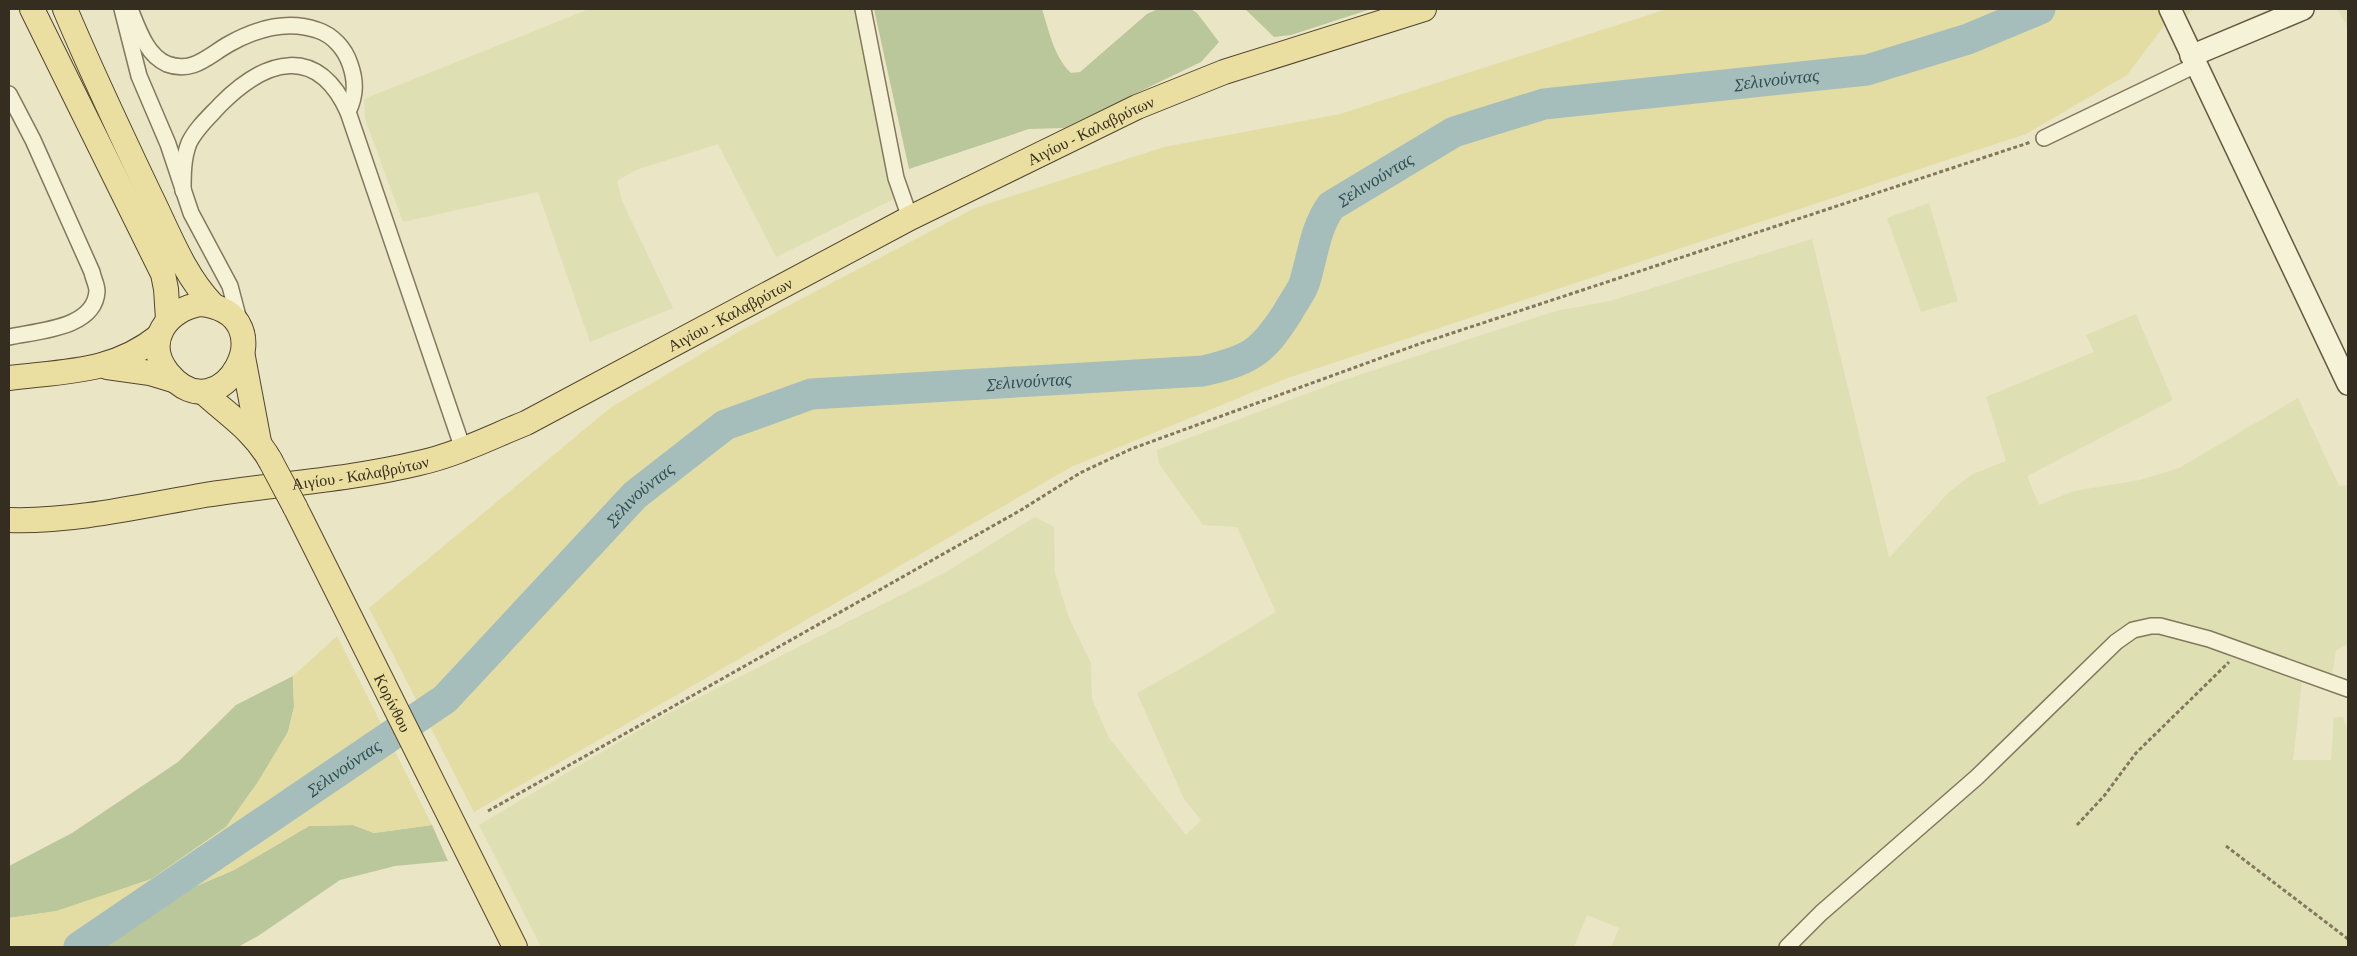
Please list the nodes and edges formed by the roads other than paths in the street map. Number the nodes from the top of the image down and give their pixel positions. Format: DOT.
graph roads {
  1 [pos="32,9"];
  2 [pos="65,9"];
  3 [pos="122,9"];
  4 [pos="130,9"];
  5 [pos="863,9"];
  6 [pos="1424,9"];
  7 [pos="2303,9"];
  8 [pos="2174,16"];
  9 [pos="2193,61"];
  10 [pos="9,94"];
  11 [pos="348,112"];
  12 [pos="2044,138"];
  13 [pos="183,191"];
  14 [pos="910,218"];
  15 [pos="213,305"];
  16 [pos="163,328"];
  17 [pos="242,331"];
  18 [pos="9,337"];
  19 [pos="243,357"];
  20 [pos="100,366"];
  21 [pos="9,378"];
  22 [pos="173,380"];
  23 [pos="2348,384"];
  24 [pos="203,392"];
  25 [pos="463,449"];
  26 [pos="264,451"];
  27 [pos="9,520"];
  28 [pos="2348,689"];
  29 [pos="515,947"];
  30 [pos="1787,947"];
  1 -- 16 [label="main road"];
  2 -- 15 [label="main road"];
  3 -- 13 [label="street"];
  4 -- 11 [label="street"];
  5 -- 14 [label="street"];
  6 -- 14 [label="main road, Αιγίου - Καλαβρύτων"];
  7 -- 9 [label="main road"];
  8 -- 9 [label="main road"];
  9 -- 12 [label="street"];
  9 -- 23 [label="main road"];
  10 -- 18 [label="street"];
  11 -- 13 [label="street"];
  11 -- 25 [label="street"];
  13 -- 17 [label="street"];
  14 -- 25 [label="main road, Αιγίου - Καλαβρύτων"];
  15 -- 16 [label="main road"];
  15 -- 17 [label="main road"];
  16 -- 20 [label="main road"];
  16 -- 22 [label="main road"];
  17 -- 19 [label="main road"];
  19 -- 24 [label="main road"];
  19 -- 26 [label="main road"];
  20 -- 21 [label="main road"];
  20 -- 22 [label="main road"];
  22 -- 24 [label="main road"];
  24 -- 26 [label="main road"];
  25 -- 27 [label="main road, Αιγίου - Καλαβρύτων"];
  26 -- 29 [label="main road, Κορίνθου, bridge"];
  28 -- 30 [label="street"];
}
